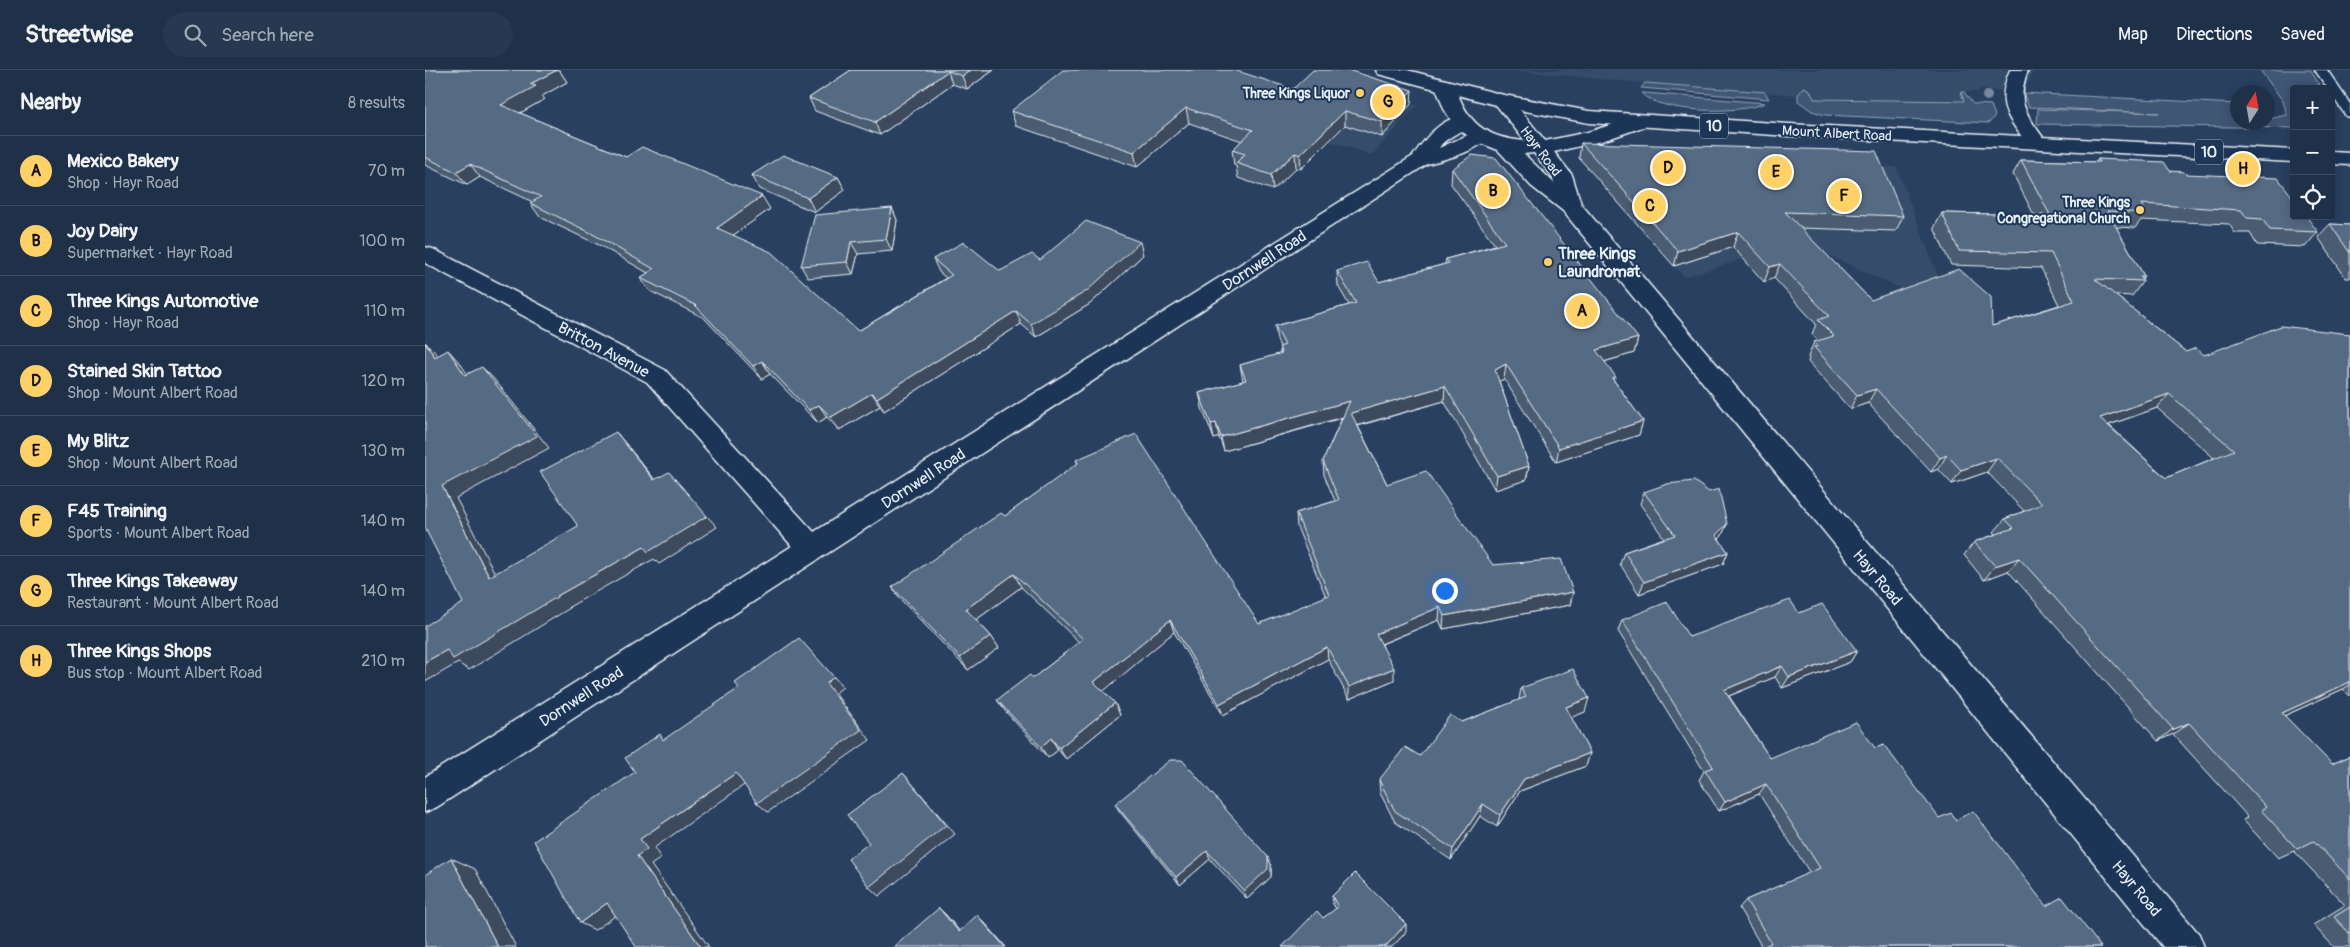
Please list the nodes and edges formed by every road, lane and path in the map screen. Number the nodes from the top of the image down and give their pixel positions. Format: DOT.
graph roads {
  1 [pos="1385,70"];
  2 [pos="2019,70"];
  3 [pos="2321,70"];
  4 [pos="1445,86"];
  5 [pos="1503,101"];
  6 [pos="2350,113"];
  7 [pos="1462,122"];
  8 [pos="1639,122"];
  9 [pos="1481,135"];
  10 [pos="2036,142"];
  11 [pos="1506,146"];
  12 [pos="1541,147"];
  13 [pos="2290,156"];
  14 [pos="2335,158"];
  15 [pos="2350,159"];
  16 [pos="1420,160"];
  17 [pos="1571,206"];
  18 [pos="425,254"];
  19 [pos="812,549"];
  20 [pos="425,796"];
  21 [pos="2186,947"];
  1 -- 4 [label="main road, Mount Albert Road / 10"];
  2 -- 10 [label="main road"];
  3 -- 6 [label="lane"];
  4 -- 5 [label="main road, Mount Albert Road / 10"];
  4 -- 7 [label="main road"];
  5 -- 8 [label="main road, Mount Albert Road / 10"];
  5 -- 12 [label="main road, Hayr Road"];
  7 -- 9 [label="main road"];
  7 -- 16 [label="main road, Dornwell Road"];
  8 -- 10 [label="main road, Mount Albert Road / 10"];
  8 -- 12 [label="main road"];
  9 -- 11 [label="main road"];
  9 -- 16 [label="main road, Dornwell Road"];
  10 -- 13 [label="main road, Mount Albert Road / 10"];
  11 -- 12 [label="main road"];
  11 -- 17 [label="main road, Hayr Road"];
  12 -- 17 [label="main road, Hayr Road"];
  14 -- 15 [label="main road"];
  16 -- 19 [label="main road, Dornwell Road"];
  17 -- 21 [label="main road, Hayr Road"];
  18 -- 19 [label="main road, Britton Avenue"];
  19 -- 20 [label="main road, Dornwell Road"];
}
